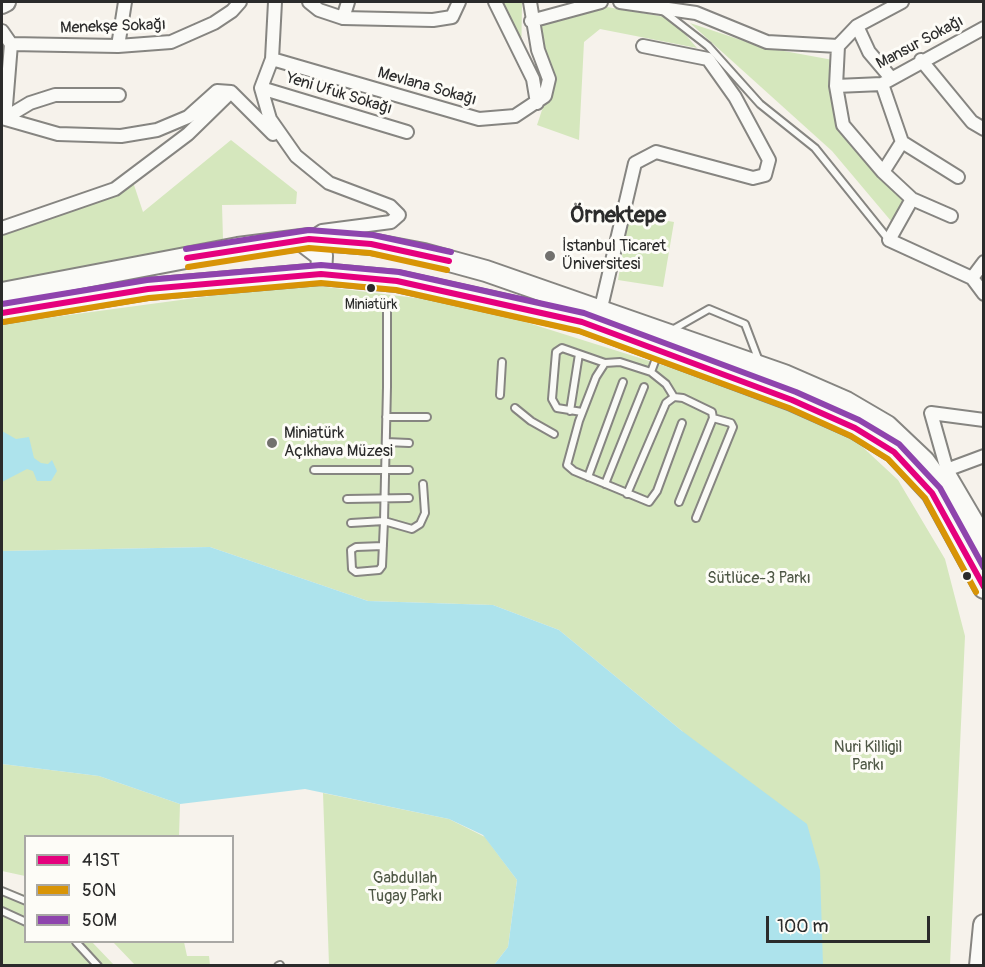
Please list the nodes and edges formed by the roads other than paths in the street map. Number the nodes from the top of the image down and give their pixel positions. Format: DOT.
graph roads {
  1 [pos="6,2"];
  2 [pos="125,2"];
  3 [pos="240,2"];
  4 [pos="275,2"];
  5 [pos="309,2"];
  6 [pos="348,2"];
  7 [pos="459,2"];
  8 [pos="495,2"];
  9 [pos="530,2"];
  10 [pos="601,2"];
  11 [pos="620,2"];
  12 [pos="902,2"];
  13 [pos="2,4"];
  14 [pos="656,5"];
  15 [pos="692,7"];
  16 [pos="343,18"];
  17 [pos="531,21"];
  18 [pos="857,26"];
  19 [pos="2,31"];
  20 [pos="982,33"];
  21 [pos="11,44"];
  22 [pos="118,46"];
  23 [pos="643,46"];
  24 [pos="838,46"];
  25 [pos="272,59"];
  26 [pos="921,60"];
  27 [pos="887,81"];
  28 [pos="836,86"];
  29 [pos="261,88"];
  30 [pos="231,92"];
  31 [pos="119,95"];
  32 [pos="537,103"];
  33 [pos="3,118"];
  34 [pos="984,129"];
  35 [pos="407,132"];
  36 [pos="902,142"];
  37 [pos="296,156"];
  38 [pos="883,172"];
  39 [pos="958,177"];
  40 [pos="912,199"];
  41 [pos="951,216"];
  42 [pos="2,228"];
  43 [pos="305,239"];
  44 [pos="889,240"];
  45 [pos="223,251"];
  46 [pos="984,262"];
  47 [pos="321,274"];
  48 [pos="972,278"];
  49 [pos="235,281"];
  50 [pos="2,293"];
  51 [pos="549,294"];
  52 [pos="984,294"];
  53 [pos="387,312"];
  54 [pos="600,312"];
  55 [pos="2,313"];
  56 [pos="545,313"];
  57 [pos="662,342"];
  58 [pos="579,354"];
  59 [pos="502,362"];
  60 [pos="604,363"];
  61 [pos="761,368"];
  62 [pos="651,372"];
  63 [pos="622,382"];
  64 [pos="644,387"];
  65 [pos="500,395"];
  66 [pos="674,397"];
  67 [pos="515,408"];
  68 [pos="570,411"];
  69 [pos="582,412"];
  70 [pos="386,417"];
  71 [pos="427,417"];
  72 [pos="713,418"];
  73 [pos="984,420"];
  74 [pos="682,423"];
  75 [pos="554,434"];
  76 [pos="386,442"];
  77 [pos="409,443"];
  78 [pos="984,456"];
  79 [pos="314,470"];
  80 [pos="385,470"];
  81 [pos="409,470"];
  82 [pos="940,472"];
  83 [pos="588,477"];
  84 [pos="423,484"];
  85 [pos="605,484"];
  86 [pos="627,494"];
  87 [pos="385,498"];
  88 [pos="409,498"];
  89 [pos="346,499"];
  90 [pos="679,502"];
  91 [pos="696,518"];
  92 [pos="384,521"];
  93 [pos="351,523"];
  94 [pos="984,533"];
  95 [pos="383,546"];
  96 [pos="984,554"];
  97 [pos="984,588"];
  98 [pos="2,891"];
  99 [pos="24,900"];
  100 [pos="2,911"];
  101 [pos="24,921"];
  102 [pos="984,925"];
  103 [pos="77,943"];
  104 [pos="98,966"];
  105 [pos="980,966"];
  1 -- 13 [label="main road"];
  2 -- 22 [label="street"];
  3 -- 22 [label="street, Menekşe Sokağı"];
  4 -- 25 [label="street"];
  5 -- 16 [label="street"];
  6 -- 16 [label="street"];
  7 -- 16 [label="street"];
  8 -- 32 [label="street"];
  9 -- 17 [label="street"];
  10 -- 17 [label="street"];
  11 -- 14 [label="street"];
  12 -- 18 [label="street"];
  14 -- 15 [label="street"];
  14 -- 44 [label="lane"];
  15 -- 24 [label="street"];
  17 -- 32 [label="street"];
  18 -- 24 [label="street"];
  18 -- 27 [label="street"];
  19 -- 21 [label="street"];
  20 -- 26 [label="street, Mansur Sokağı"];
  21 -- 22 [label="street, Menekşe Sokağı"];
  21 -- 33 [label="street"];
  23 -- 54 [label="street"];
  24 -- 28 [label="street"];
  25 -- 29 [label="street"];
  25 -- 32 [label="street, Mevlana Sokağı"];
  26 -- 27 [label="street, Mansur Sokağı"];
  26 -- 34 [label="street"];
  27 -- 28 [label="street, Mansur Sokağı"];
  27 -- 36 [label="street"];
  28 -- 38 [label="street"];
  29 -- 35 [label="street, Yeni Ufuk Sokağı"];
  29 -- 37 [label="street"];
  30 -- 33 [label="street"];
  30 -- 37 [label="street"];
  30 -- 42 [label="street"];
  31 -- 33 [label="street"];
  36 -- 38 [label="street"];
  36 -- 39 [label="street"];
  37 -- 43 [label="street"];
  38 -- 40 [label="street"];
  40 -- 41 [label="street"];
  40 -- 44 [label="street"];
  43 -- 45 [label="main road"];
  43 -- 47 [label="main road"];
  43 -- 51 [label="main road"];
  44 -- 48 [label="street"];
  45 -- 49 [label="main road"];
  45 -- 50 [label="main road"];
  46 -- 48 [label="street"];
  47 -- 49 [label="main road"];
  47 -- 56 [label="main road"];
  48 -- 52 [label="street"];
  49 -- 55 [label="main road"];
  51 -- 54 [label="main road"];
  51 -- 56 [label="main road"];
  53 -- 70 [label="lane"];
  54 -- 57 [label="main road"];
  56 -- 57 [label="main road"];
  57 -- 61 [label="main road"];
  57 -- 61 [label="lane"];
  57 -- 62 [label="lane"];
  57 -- 97 [label="main road"];
  58 -- 60 [label="lane"];
  58 -- 68 [label="lane"];
  58 -- 68 [label="lane"];
  59 -- 65 [label="lane"];
  60 -- 62 [label="lane"];
  60 -- 69 [label="lane"];
  61 -- 82 [label="main road"];
  62 -- 66 [label="lane"];
  63 -- 83 [label="lane"];
  64 -- 85 [label="lane"];
  66 -- 72 [label="lane"];
  66 -- 86 [label="lane"];
  67 -- 75 [label="lane"];
  68 -- 69 [label="lane"];
  69 -- 83 [label="lane"];
  70 -- 71 [label="lane"];
  70 -- 76 [label="lane"];
  72 -- 90 [label="lane"];
  72 -- 91 [label="lane"];
  73 -- 82 [label="street"];
  74 -- 86 [label="lane"];
  76 -- 77 [label="lane"];
  76 -- 80 [label="lane"];
  78 -- 82 [label="street"];
  79 -- 80 [label="lane"];
  80 -- 81 [label="lane"];
  80 -- 87 [label="lane"];
  82 -- 94 [label="street"];
  82 -- 96 [label="main road"];
  83 -- 85 [label="lane"];
  84 -- 92 [label="lane"];
  85 -- 86 [label="lane"];
  87 -- 88 [label="lane"];
  87 -- 89 [label="lane"];
  87 -- 92 [label="lane"];
  92 -- 93 [label="lane"];
  92 -- 95 [label="lane"];
  95 -- 95 [label="lane"];
  98 -- 99 [label="lane"];
  100 -- 101 [label="lane"];
  102 -- 105 [label="main road"];
  103 -- 104 [label="lane"];
}
